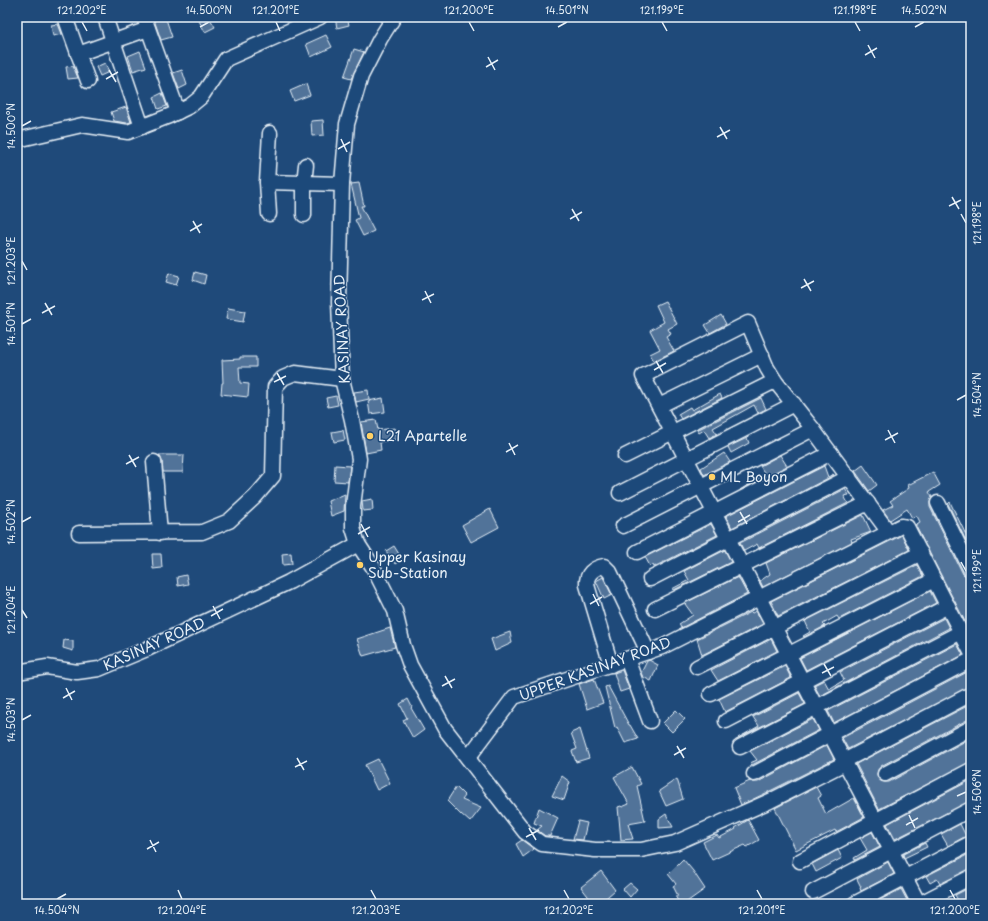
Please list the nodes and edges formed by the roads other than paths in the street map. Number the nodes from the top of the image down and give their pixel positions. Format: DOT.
graph roads {
  1 [pos="65,17"];
  2 [pos="105,17"];
  3 [pos="320,17"];
  4 [pos="394,17"];
  5 [pos="294,22"];
  6 [pos="146,23"];
  7 [pos="113,41"];
  8 [pos="78,54"];
  9 [pos="88,81"];
  10 [pos="178,112"];
  11 [pos="142,127"];
  12 [pos="270,133"];
  13 [pos="17,140"];
  14 [pos="306,165"];
  15 [pos="268,182"];
  16 [pos="304,183"];
  17 [pos="342,184"];
  18 [pos="269,214"];
  19 [pos="304,215"];
  20 [pos="762,355"];
  21 [pos="342,379"];
  22 [pos="776,381"];
  23 [pos="794,404"];
  24 [pos="659,406"];
  25 [pos="813,429"];
  26 [pos="673,432"];
  27 [pos="831,453"];
  28 [pos="625,456"];
  29 [pos="687,459"];
  30 [pos="154,462"];
  31 [pos="849,477"];
  32 [pos="701,486"];
  33 [pos="620,493"];
  34 [pos="868,503"];
  35 [pos="938,503"];
  36 [pos="714,512"];
  37 [pos="623,526"];
  38 [pos="888,531"];
  39 [pos="79,533"];
  40 [pos="160,533"];
  41 [pos="728,538"];
  42 [pos="358,544"];
  43 [pos="637,552"];
  44 [pos="920,553"];
  45 [pos="742,565"];
  46 [pos="971,570"];
  47 [pos="650,579"];
  48 [pos="934,580"];
  49 [pos="759,598"];
  50 [pos="948,606"];
  51 [pos="655,609"];
  52 [pos="775,628"];
  53 [pos="964,629"];
  54 [pos="648,652"];
  55 [pos="971,652"];
  56 [pos="789,654"];
  57 [pos="626,659"];
  58 [pos="971,660"];
  59 [pos="611,665"];
  60 [pos="697,667"];
  61 [pos="17,672"];
  62 [pos="803,681"];
  63 [pos="711,694"];
  64 [pos="971,694"];
  65 [pos="816,707"];
  66 [pos="650,721"];
  67 [pos="726,721"];
  68 [pos="971,728"];
  69 [pos="830,734"];
  70 [pos="740,747"];
  71 [pos="468,758"];
  72 [pos="845,762"];
  73 [pos="971,770"];
  74 [pos="754,774"];
  75 [pos="884,774"];
  76 [pos="971,809"];
  77 [pos="875,821"];
  78 [pos="971,843"];
  79 [pos="891,851"];
  80 [pos="800,861"];
  81 [pos="971,877"];
  82 [pos="905,878"];
  83 [pos="813,892"];
  84 [pos="854,904"];
  85 [pos="919,904"];
  1 -- 8 [label="street"];
  2 -- 7 [label="street"];
  3 -- 5 [label="street"];
  4 -- 17 [label="street, KASINAY ROAD"];
  5 -- 10 [label="street"];
  6 -- 7 [label="street"];
  6 -- 10 [label="street"];
  7 -- 8 [label="street"];
  7 -- 11 [label="street"];
  8 -- 9 [label="street"];
  10 -- 11 [label="street"];
  11 -- 13 [label="street"];
  12 -- 15 [label="street"];
  14 -- 16 [label="street"];
  15 -- 16 [label="street"];
  15 -- 18 [label="street"];
  16 -- 17 [label="street"];
  16 -- 19 [label="street"];
  17 -- 21 [label="street, KASINAY ROAD"];
  20 -- 22 [label="street"];
  20 -- 24 [label="street"];
  20 -- 24 [label="street"];
  21 -- 40 [label="street"];
  21 -- 42 [label="street, KASINAY ROAD"];
  22 -- 23 [label="street"];
  22 -- 26 [label="street"];
  23 -- 25 [label="street"];
  23 -- 29 [label="street"];
  24 -- 26 [label="street"];
  25 -- 27 [label="street"];
  25 -- 32 [label="street"];
  26 -- 28 [label="street"];
  26 -- 29 [label="street"];
  27 -- 31 [label="street"];
  27 -- 36 [label="street"];
  29 -- 32 [label="street"];
  29 -- 33 [label="street"];
  30 -- 40 [label="street"];
  31 -- 34 [label="street"];
  31 -- 41 [label="street"];
  32 -- 36 [label="street"];
  32 -- 37 [label="street"];
  34 -- 38 [label="street"];
  34 -- 45 [label="street"];
  35 -- 46 [label="street"];
  36 -- 41 [label="street"];
  36 -- 43 [label="street"];
  38 -- 44 [label="street, UPPER KASINAY ROAD"];
  38 -- 49 [label="street, UPPER KASINAY ROAD"];
  39 -- 40 [label="street"];
  41 -- 45 [label="street"];
  41 -- 47 [label="street"];
  42 -- 61 [label="street, KASINAY ROAD"];
  42 -- 71 [label="street"];
  44 -- 48 [label="street"];
  44 -- 52 [label="street"];
  45 -- 49 [label="street"];
  45 -- 51 [label="street"];
  48 -- 50 [label="street"];
  48 -- 56 [label="street"];
  49 -- 52 [label="street"];
  49 -- 54 [label="street, UPPER KASINAY ROAD"];
  50 -- 53 [label="street"];
  50 -- 62 [label="street"];
  52 -- 56 [label="street"];
  52 -- 60 [label="street"];
  53 -- 55 [label="street"];
  53 -- 65 [label="street"];
  54 -- 57 [label="street, UPPER KASINAY ROAD"];
  54 -- 59 [label="street"];
  56 -- 62 [label="street"];
  56 -- 63 [label="street"];
  57 -- 59 [label="street, UPPER KASINAY ROAD"];
  57 -- 66 [label="street"];
  58 -- 69 [label="street"];
  59 -- 71 [label="street, UPPER KASINAY ROAD"];
  62 -- 65 [label="street"];
  62 -- 67 [label="street"];
  64 -- 72 [label="street"];
  65 -- 69 [label="street"];
  65 -- 70 [label="street"];
  68 -- 75 [label="street"];
  69 -- 72 [label="street"];
  69 -- 74 [label="street"];
  71 -- 72 [label="street"];
  72 -- 77 [label="street"];
  73 -- 77 [label="street"];
  76 -- 79 [label="street"];
  77 -- 79 [label="street"];
  77 -- 80 [label="street"];
  78 -- 82 [label="street"];
  79 -- 82 [label="street"];
  79 -- 83 [label="street"];
  81 -- 85 [label="street"];
  82 -- 84 [label="street"];
  82 -- 85 [label="street"];
}
